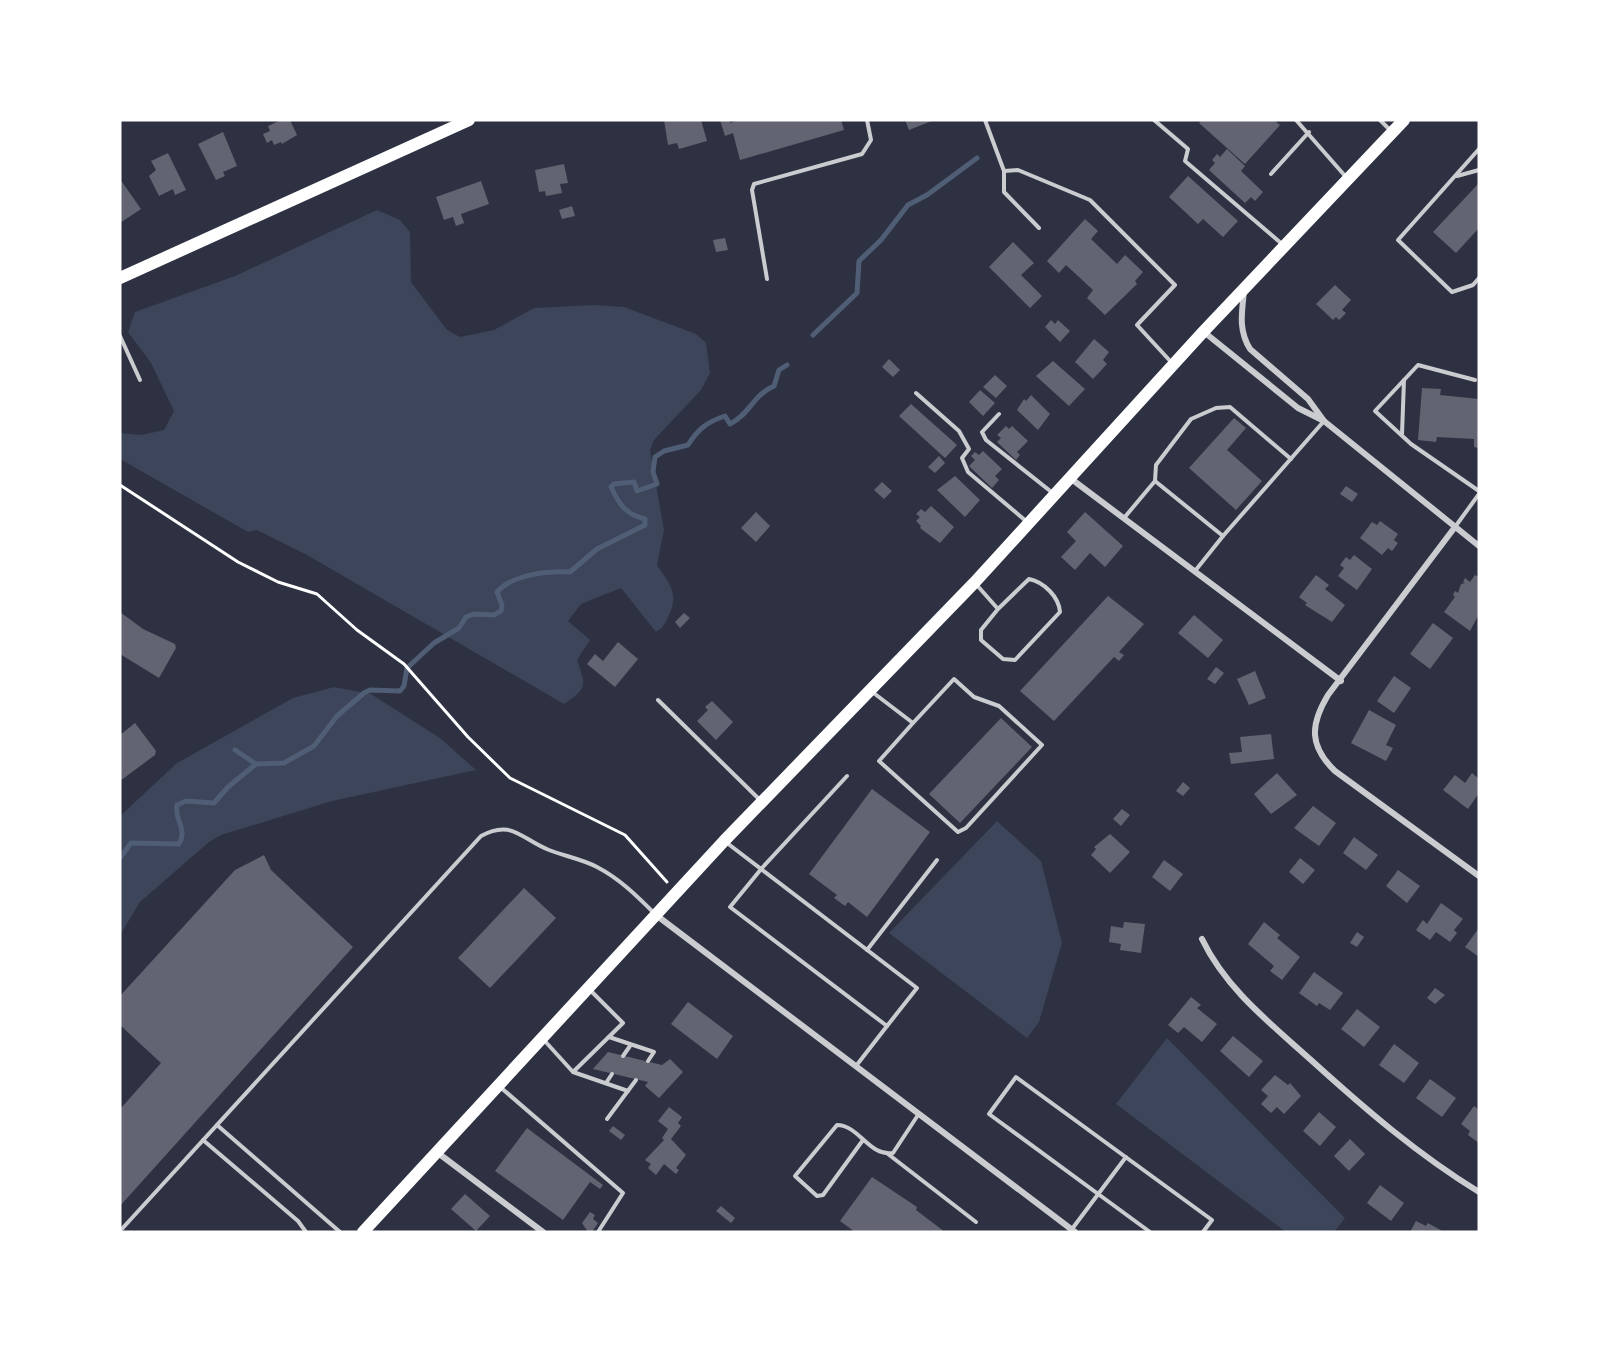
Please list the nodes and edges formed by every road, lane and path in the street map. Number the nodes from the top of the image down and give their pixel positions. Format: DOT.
graph roads {
  1 [pos="469,120"];
  2 [pos="867,120"];
  3 [pos="985,120"];
  4 [pos="1154,120"];
  5 [pos="1296,120"];
  6 [pos="1380,120"];
  7 [pos="1404,120"];
  8 [pos="1309,132"];
  9 [pos="1392,133"];
  10 [pos="1479,149"];
  11 [pos="1479,170"];
  12 [pos="1004,171"];
  13 [pos="1271,174"];
  14 [pos="1454,177"];
  15 [pos="1348,180"];
  16 [pos="1039,228"];
  17 [pos="1284,247"];
  18 [pos="120,278"];
  19 [pos="1479,278"];
  20 [pos="767,279"];
  21 [pos="1245,288"];
  22 [pos="1203,332"];
  23 [pos="120,336"];
  24 [pos="1174,364"];
  25 [pos="140,380"];
  26 [pos="1404,380"];
  27 [pos="1475,380"];
  28 [pos="916,393"];
  29 [pos="999,414"];
  30 [pos="1324,421"];
  31 [pos="1402,435"];
  32 [pos="1291,459"];
  33 [pos="1070,478"];
  34 [pos="1155,481"];
  35 [pos="120,485"];
  36 [pos="1479,492"];
  37 [pos="1054,495"];
  38 [pos="1124,518"];
  39 [pos="1029,523"];
  40 [pos="1455,527"];
  41 [pos="1223,536"];
  42 [pos="1479,546"];
  43 [pos="1195,571"];
  44 [pos="975,582"];
  45 [pos="998,609"];
  46 [pos="1341,681"];
  47 [pos="871,691"];
  48 [pos="658,700"];
  49 [pos="913,723"];
  50 [pos="847,776"];
  51 [pos="762,803"];
  52 [pos="724,841"];
  53 [pos="937,860"];
  54 [pos="762,868"];
  55 [pos="1479,876"];
  56 [pos="676,893"];
  57 [pos="656,915"];
  58 [pos="1202,939"];
  59 [pos="867,950"];
  60 [pos="588,988"];
  61 [pos="887,1026"];
  62 [pos="609,1037"];
  63 [pos="542,1039"];
  64 [pos="630,1046"];
  65 [pos="623,1056"];
  66 [pos="648,1061"];
  67 [pos="855,1067"];
  68 [pos="573,1072"];
  69 [pos="612,1074"];
  70 [pos="636,1080"];
  71 [pos="606,1083"];
  72 [pos="499,1085"];
  73 [pos="628,1091"];
  74 [pos="918,1115"];
  75 [pos="607,1119"];
  76 [pos="217,1125"];
  77 [pos="203,1140"];
  78 [pos="863,1140"];
  79 [pos="438,1153"];
  80 [pos="887,1154"];
  81 [pos="1126,1157"];
  82 [pos="1479,1192"];
  83 [pos="1099,1194"];
  84 [pos="976,1222"];
  85 [pos="120,1231"];
  86 [pos="1073,1231"];
  87 [pos="306,1232"];
  88 [pos="340,1232"];
  89 [pos="363,1232"];
  90 [pos="543,1232"];
  91 [pos="598,1232"];
  92 [pos="1150,1232"];
  93 [pos="1203,1232"];
  1 -- 18 [label="main road"];
  2 -- 20 [label="lane"];
  3 -- 12 [label="lane"];
  4 -- 17 [label="lane"];
  5 -- 8 [label="lane"];
  6 -- 9 [label="lane"];
  7 -- 9 [label="main road"];
  8 -- 13 [label="lane"];
  8 -- 15 [label="lane"];
  9 -- 15 [label="main road"];
  10 -- 14 [label="lane"];
  11 -- 14 [label="lane"];
  12 -- 16 [label="lane"];
  12 -- 24 [label="lane"];
  14 -- 19 [label="lane"];
  15 -- 17 [label="main road"];
  17 -- 21 [label="main road"];
  21 -- 22 [label="main road"];
  21 -- 30 [label="street"];
  22 -- 24 [label="main road"];
  22 -- 30 [label="street"];
  23 -- 25 [label="lane"];
  24 -- 33 [label="main road"];
  26 -- 27 [label="lane"];
  26 -- 31 [label="lane"];
  26 -- 31 [label="lane"];
  28 -- 39 [label="lane"];
  29 -- 37 [label="lane"];
  30 -- 32 [label="lane"];
  30 -- 40 [label="street"];
  31 -- 36 [label="lane"];
  32 -- 34 [label="lane"];
  32 -- 41 [label="lane"];
  33 -- 37 [label="main road"];
  33 -- 38 [label="street"];
  34 -- 38 [label="lane"];
  34 -- 41 [label="lane"];
  35 -- 56 [label="path"];
  36 -- 40 [label="lane"];
  37 -- 39 [label="main road"];
  38 -- 43 [label="street"];
  39 -- 44 [label="main road"];
  40 -- 42 [label="street"];
  40 -- 46 [label="street"];
  41 -- 43 [label="lane"];
  43 -- 46 [label="street"];
  44 -- 45 [label="lane"];
  44 -- 47 [label="main road"];
  45 -- 45 [label="lane"];
  46 -- 55 [label="street"];
  47 -- 49 [label="lane"];
  47 -- 51 [label="main road"];
  48 -- 51 [label="lane"];
  49 -- 49 [label="lane"];
  50 -- 54 [label="lane"];
  51 -- 52 [label="main road"];
  52 -- 54 [label="lane"];
  52 -- 56 [label="main road"];
  53 -- 59 [label="lane"];
  54 -- 59 [label="lane"];
  54 -- 61 [label="lane"];
  56 -- 57 [label="main road"];
  57 -- 60 [label="main road"];
  57 -- 67 [label="street"];
  57 -- 76 [label="lane"];
  58 -- 82 [label="street"];
  59 -- 61 [label="lane"];
  60 -- 62 [label="lane"];
  60 -- 63 [label="main road"];
  61 -- 67 [label="lane"];
  62 -- 64 [label="lane"];
  62 -- 68 [label="lane"];
  63 -- 68 [label="lane"];
  63 -- 72 [label="main road"];
  64 -- 65 [label="lane"];
  64 -- 66 [label="lane"];
  67 -- 74 [label="street"];
  68 -- 71 [label="lane"];
  69 -- 71 [label="lane"];
  70 -- 73 [label="lane"];
  71 -- 73 [label="lane"];
  72 -- 79 [label="main road"];
  72 -- 91 [label="lane"];
  73 -- 75 [label="lane"];
  74 -- 80 [label="lane"];
  74 -- 86 [label="street"];
  76 -- 77 [label="lane"];
  76 -- 88 [label="lane"];
  77 -- 85 [label="lane"];
  77 -- 87 [label="lane"];
  78 -- 78 [label="lane"];
  78 -- 80 [label="lane"];
  79 -- 89 [label="main road"];
  79 -- 90 [label="street"];
  80 -- 84 [label="lane"];
  81 -- 83 [label="lane"];
  81 -- 83 [label="lane"];
  81 -- 93 [label="lane"];
  83 -- 86 [label="lane"];
  83 -- 92 [label="lane"];
}
